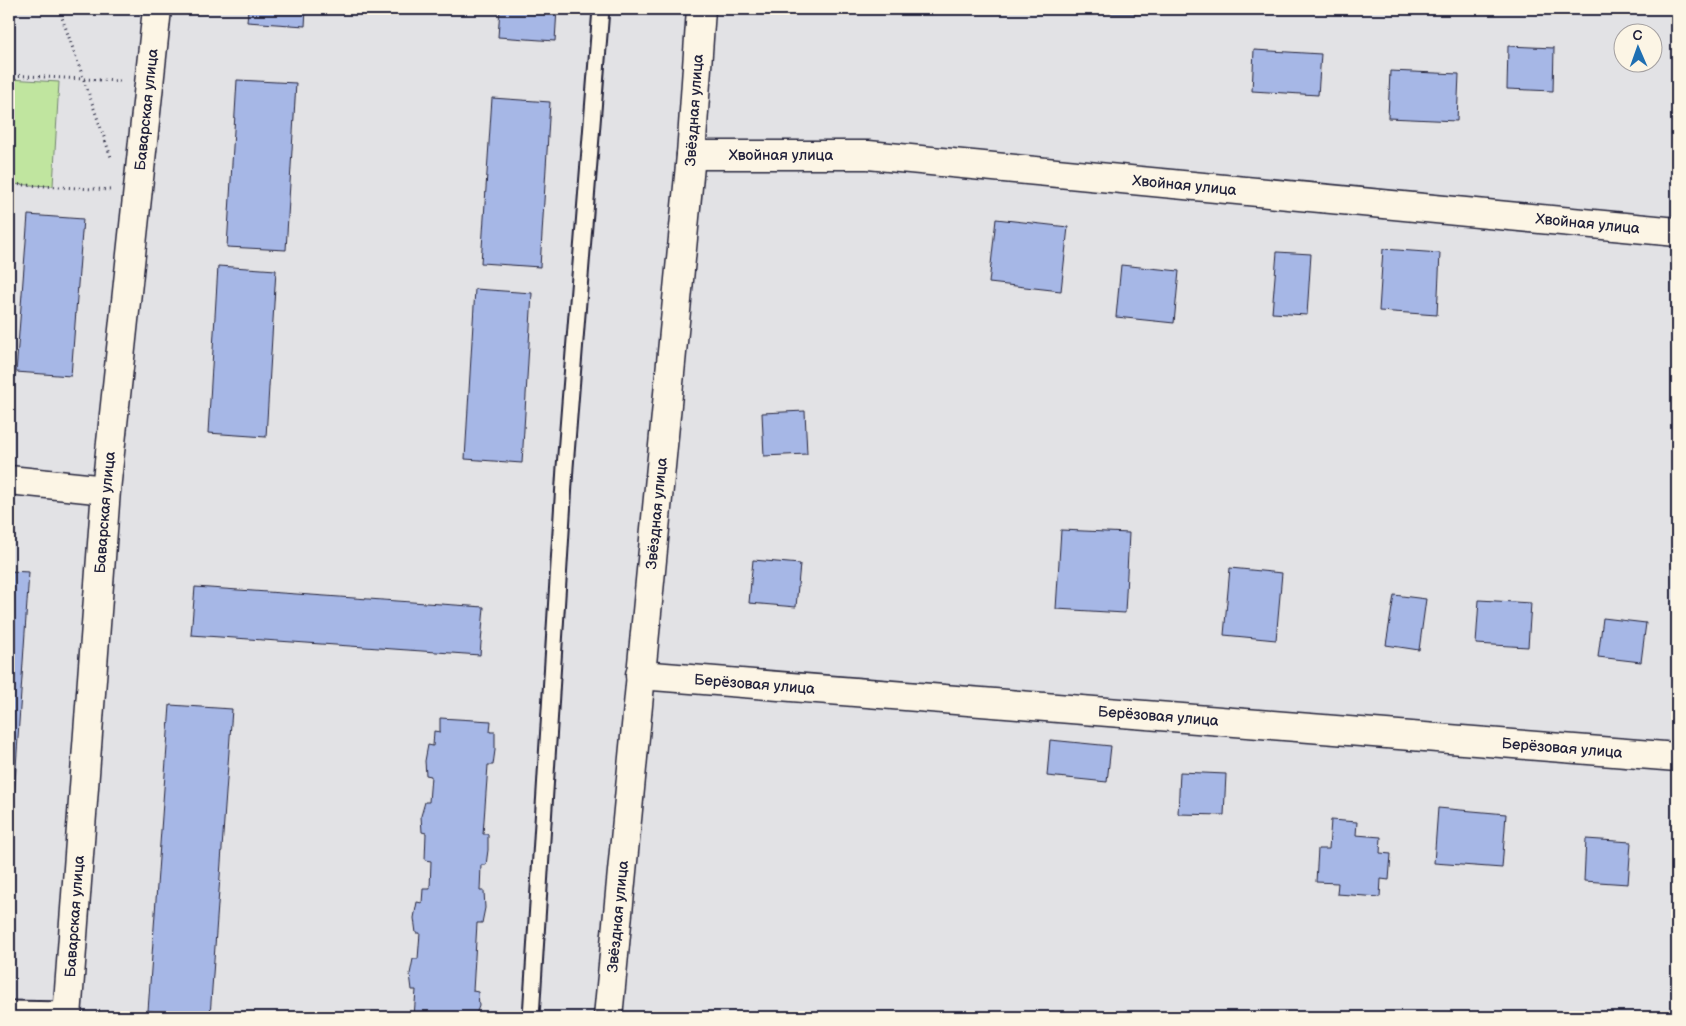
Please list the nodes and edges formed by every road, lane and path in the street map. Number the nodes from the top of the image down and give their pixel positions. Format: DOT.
graph roads {
  1 [pos="59,9"];
  2 [pos="157,9"];
  3 [pos="601,9"];
  4 [pos="701,9"];
  5 [pos="9,75"];
  6 [pos="83,79"];
  7 [pos="120,81"];
  8 [pos="690,155"];
  9 [pos="114,164"];
  10 [pos="9,184"];
  11 [pos="111,190"];
  12 [pos="1677,232"];
  13 [pos="9,480"];
  14 [pos="106,490"];
  15 [pos="640,675"];
  16 [pos="1677,756"];
  17 [pos="9,1009"];
  18 [pos="67,1014"];
  19 [pos="531,1017"];
  20 [pos="608,1017"];
  1 -- 6 [label="path"];
  2 -- 14 [label="street, Баварская улица"];
  3 -- 19 [label="lane"];
  4 -- 8 [label="street, Звёздная улица"];
  5 -- 6 [label="path"];
  6 -- 7 [label="path"];
  6 -- 9 [label="path"];
  8 -- 12 [label="street, Хвойная улица"];
  8 -- 15 [label="street, Звёздная улица"];
  10 -- 11 [label="path"];
  13 -- 14 [label="street"];
  14 -- 18 [label="street, Баварская улица"];
  15 -- 16 [label="street, Берёзовая улица"];
  15 -- 20 [label="street, Звёздная улица"];
  17 -- 18 [label="lane"];
}
